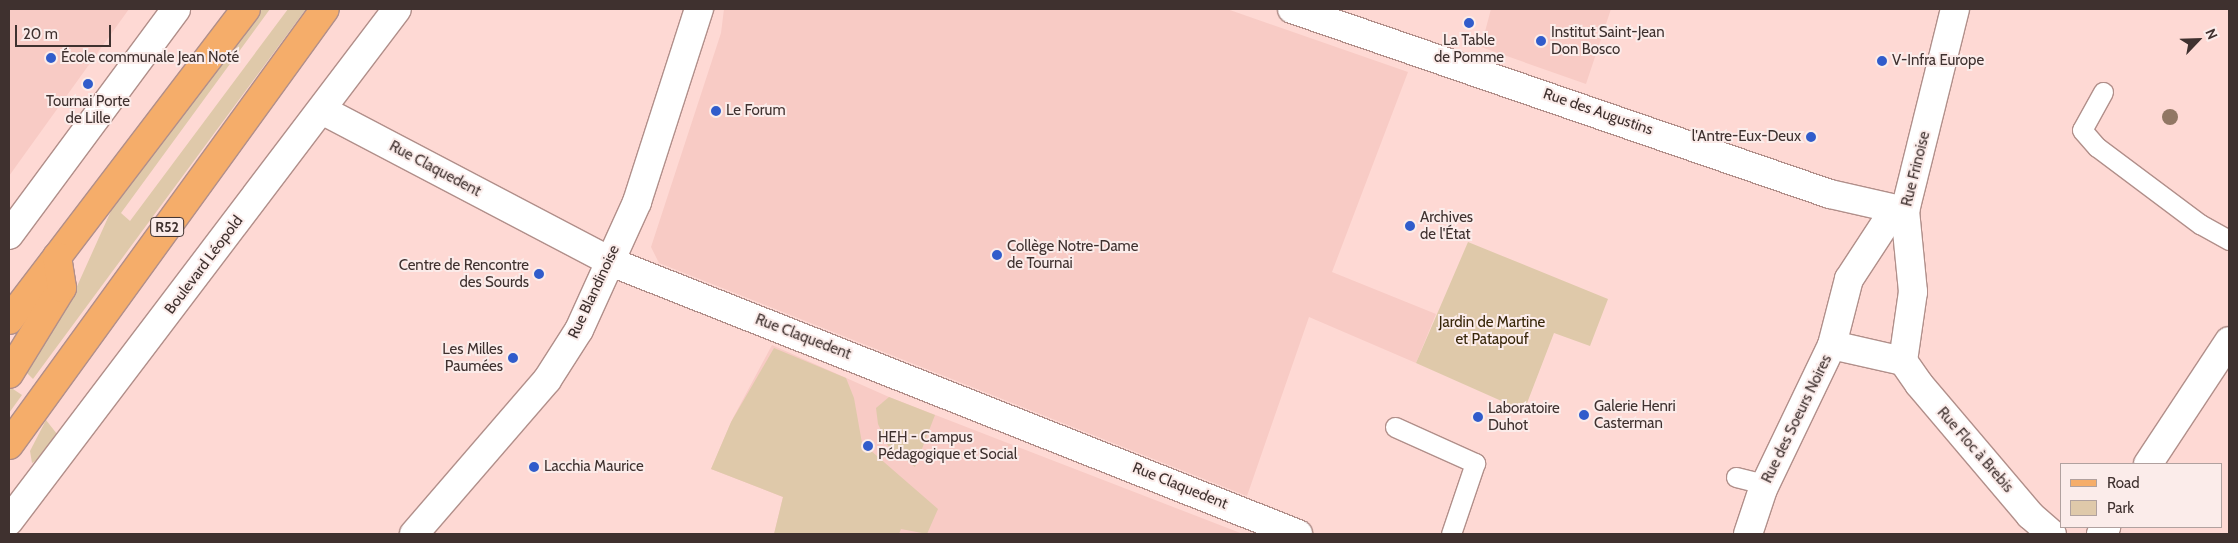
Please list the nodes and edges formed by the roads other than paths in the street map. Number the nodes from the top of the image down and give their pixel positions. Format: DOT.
graph roads {
  1 [pos="176,9"];
  2 [pos="246,9"];
  3 [pos="325,9"];
  4 [pos="396,9"];
  5 [pos="698,9"];
  6 [pos="1292,9"];
  7 [pos="1955,9"];
  8 [pos="2102,92"];
  9 [pos="322,110"];
  10 [pos="1905,211"];
  11 [pos="9,235"];
  12 [pos="2229,240"];
  13 [pos="57,256"];
  14 [pos="611,262"];
  15 [pos="9,320"];
  16 [pos="2229,341"];
  17 [pos="1832,344"];
  18 [pos="1903,361"];
  19 [pos="9,374"];
  20 [pos="1395,427"];
  21 [pos="9,445"];
  22 [pos="2149,463"];
  23 [pos="1736,476"];
  24 [pos="1765,484"];
  25 [pos="9,520"];
  26 [pos="414,534"];
  27 [pos="1298,534"];
  28 [pos="1451,534"];
  29 [pos="1748,534"];
  30 [pos="2052,534"];
  1 -- 11 [label="street"];
  2 -- 13 [label="main road"];
  3 -- 21 [label="main road, R52"];
  4 -- 9 [label="street, Boulevard Léopold"];
  5 -- 14 [label="street, Rue Blandinoise"];
  6 -- 10 [label="street, Rue des Augustins"];
  7 -- 10 [label="street, Rue Frinoise"];
  8 -- 12 [label="lane"];
  9 -- 14 [label="street, Rue Claquedent"];
  9 -- 25 [label="street, Boulevard Léopold"];
  10 -- 17 [label="street"];
  10 -- 18 [label="street, Rue Frinoise"];
  13 -- 15 [label="main road"];
  13 -- 19 [label="main road"];
  14 -- 26 [label="street, Rue Blandinoise"];
  14 -- 27 [label="street, Rue Claquedent"];
  16 -- 22 [label="street"];
  17 -- 18 [label="street, Rue des Soeurs Noires"];
  17 -- 24 [label="street, Rue des Soeurs Noires"];
  18 -- 30 [label="street, Rue Floc à Brebis"];
  20 -- 28 [label="lane"];
  23 -- 24 [label="lane"];
  24 -- 29 [label="street, Rue des Soeurs Noires"];
}
